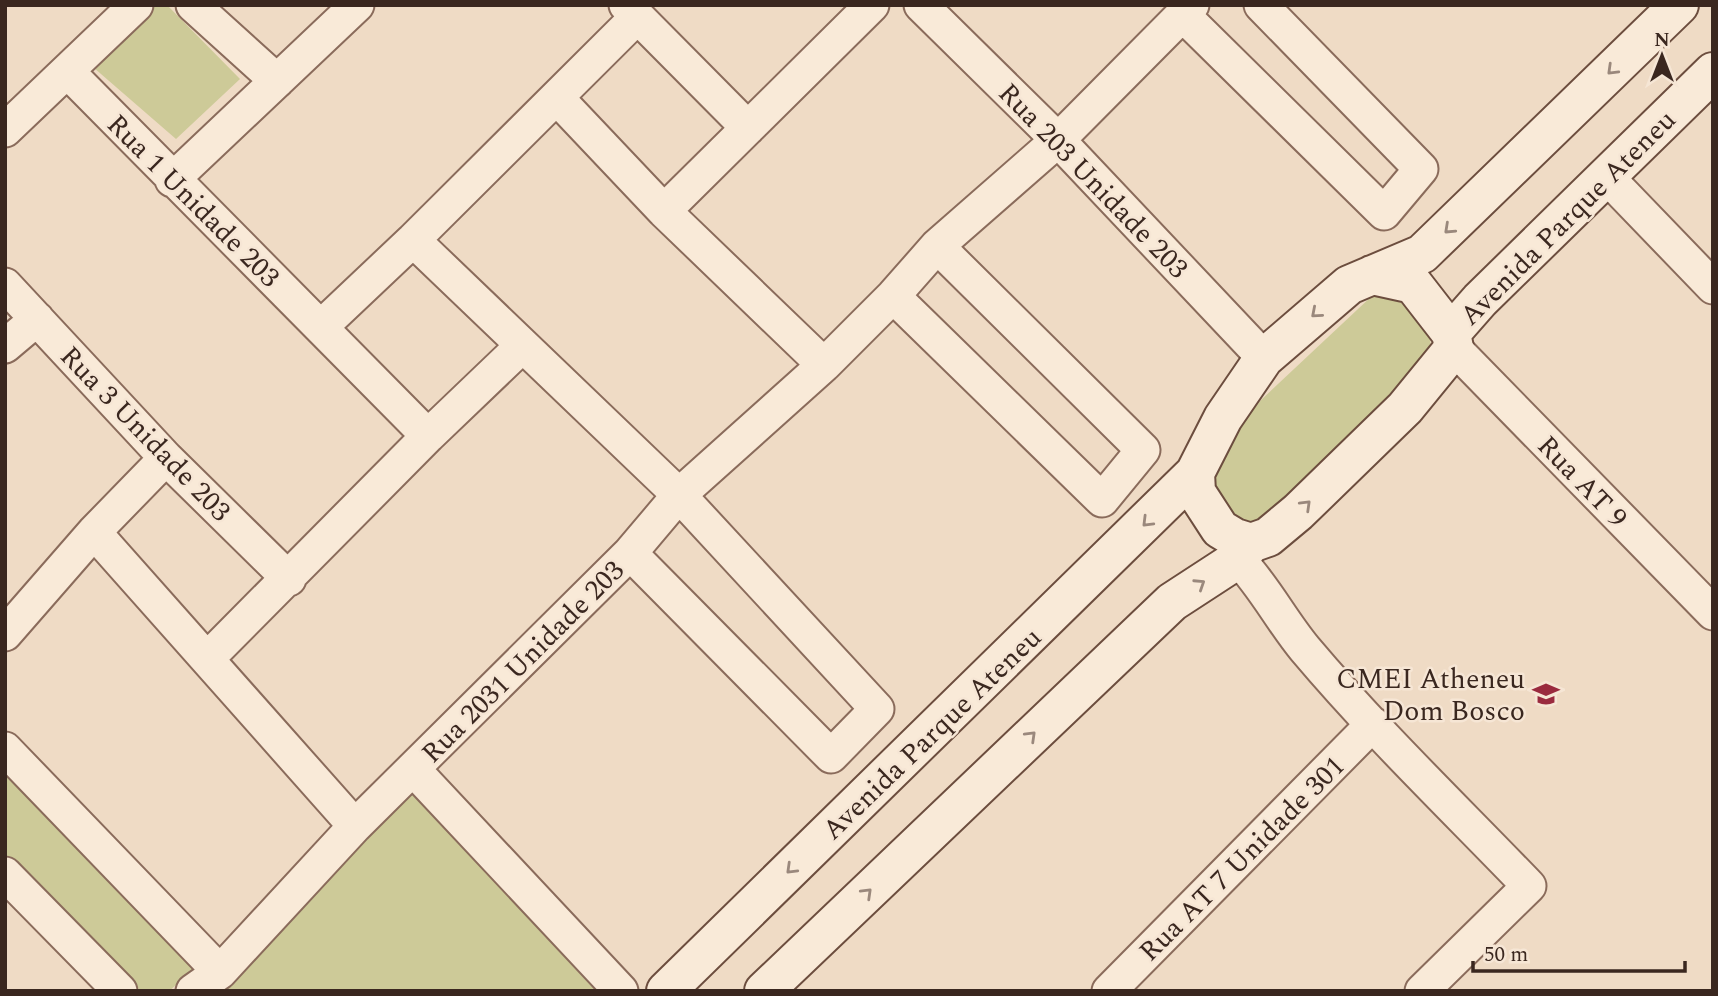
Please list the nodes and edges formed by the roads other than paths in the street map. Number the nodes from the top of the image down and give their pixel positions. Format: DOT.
graph roads {
  1 [pos="136,5"];
  2 [pos="193,5"];
  3 [pos="357,5"];
  4 [pos="872,5"];
  5 [pos="920,5"];
  6 [pos="1261,5"];
  7 [pos="1679,5"];
  8 [pos="1187,10"];
  9 [pos="631,11"];
  10 [pos="68,72"];
  11 [pos="1713,72"];
  12 [pos="277,82"];
  13 [pos="557,98"];
  14 [pos="748,128"];
  15 [pos="5,130"];
  16 [pos="1058,140"];
  17 [pos="1606,176"];
  18 [pos="172,180"];
  19 [pos="664,211"];
  20 [pos="413,240"];
  21 [pos="937,246"];
  22 [pos="1372,275"];
  23 [pos="5,285"];
  24 [pos="1713,287"];
  25 [pos="893,296"];
  26 [pos="37,319"];
  27 [pos="321,327"];
  28 [pos="1453,341"];
  29 [pos="5,346"];
  30 [pos="521,347"];
  31 [pos="1264,358"];
  32 [pos="824,365"];
  33 [pos="428,436"];
  34 [pos="166,458"];
  35 [pos="1195,473"];
  36 [pos="679,495"];
  37 [pos="94,532"];
  38 [pos="1244,552"];
  39 [pos="630,553"];
  40 [pos="289,579"];
  41 [pos="1713,613"];
  42 [pos="5,634"];
  43 [pos="208,658"];
  44 [pos="1373,724"];
  45 [pos="5,749"];
  46 [pos="413,769"];
  47 [pos="355,826"];
  48 [pos="5,874"];
  49 [pos="220,972"];
  50 [pos="120,991"];
  51 [pos="193,991"];
  52 [pos="621,991"];
  53 [pos="666,991"];
  54 [pos="765,991"];
  55 [pos="1109,991"];
  56 [pos="1422,991"];
  1 -- 10 [label="street"];
  2 -- 12 [label="street"];
  3 -- 12 [label="street"];
  4 -- 14 [label="street"];
  5 -- 16 [label="street, Rua 203 Unidade 203"];
  6 -- 8 [label="street"];
  7 -- 22 [label="street, one-way"];
  8 -- 16 [label="street, Rua 2031 Unidade 203"];
  9 -- 13 [label="street"];
  9 -- 14 [label="street"];
  10 -- 15 [label="street"];
  10 -- 18 [label="street, Rua 1 Unidade 203"];
  11 -- 17 [label="street, Avenida Parque Ateneu"];
  12 -- 18 [label="street"];
  13 -- 19 [label="street"];
  13 -- 20 [label="street"];
  14 -- 19 [label="street"];
  16 -- 21 [label="street, Rua 2031 Unidade 203"];
  16 -- 31 [label="street, Rua 203 Unidade 203"];
  17 -- 24 [label="street"];
  17 -- 28 [label="street, Avenida Parque Ateneu"];
  18 -- 27 [label="street, Rua 1 Unidade 203"];
  19 -- 32 [label="street"];
  20 -- 27 [label="street"];
  20 -- 30 [label="street"];
  21 -- 25 [label="street, Rua 2031 Unidade 203"];
  21 -- 25 [label="street"];
  22 -- 28 [label="street"];
  22 -- 31 [label="street, Avenida Parque Ateneu, one-way"];
  23 -- 26 [label="street, Rua 3 Unidade 203"];
  25 -- 32 [label="street, Rua 2031 Unidade 203"];
  26 -- 29 [label="street"];
  26 -- 34 [label="street, Rua 3 Unidade 203"];
  27 -- 33 [label="street, Rua 1 Unidade 203"];
  38 -- 28 [label="street, Avenida Parque Ateneu, one-way"];
  28 -- 41 [label="street, Rua AT 9"];
  30 -- 33 [label="street"];
  30 -- 36 [label="street"];
  31 -- 35 [label="street, Avenida Parque Ateneu"];
  32 -- 36 [label="street, Rua 2031 Unidade 203"];
  33 -- 40 [label="street"];
  34 -- 37 [label="street"];
  34 -- 40 [label="street, Rua 3 Unidade 203"];
  35 -- 38 [label="street"];
  35 -- 53 [label="street, Avenida Parque Ateneu, one-way"];
  36 -- 39 [label="street, Rua 2031 Unidade 203"];
  36 -- 39 [label="street, Rua 2031 Unidade 203"];
  37 -- 42 [label="street"];
  37 -- 43 [label="street"];
  38 -- 44 [label="street"];
  54 -- 38 [label="street, one-way"];
  39 -- 46 [label="street, Rua 2031 Unidade 203"];
  40 -- 43 [label="street"];
  43 -- 47 [label="street"];
  44 -- 55 [label="street, Rua AT 7 Unidade 301"];
  44 -- 56 [label="street"];
  45 -- 49 [label="street"];
  46 -- 47 [label="street, Rua 2031 Unidade 203"];
  46 -- 52 [label="street, Rua 2031 Unidade 203"];
  47 -- 49 [label="street, Rua 2031 Unidade 203"];
  48 -- 50 [label="street"];
  49 -- 51 [label="street, Rua 2031 Unidade 203"];
}
